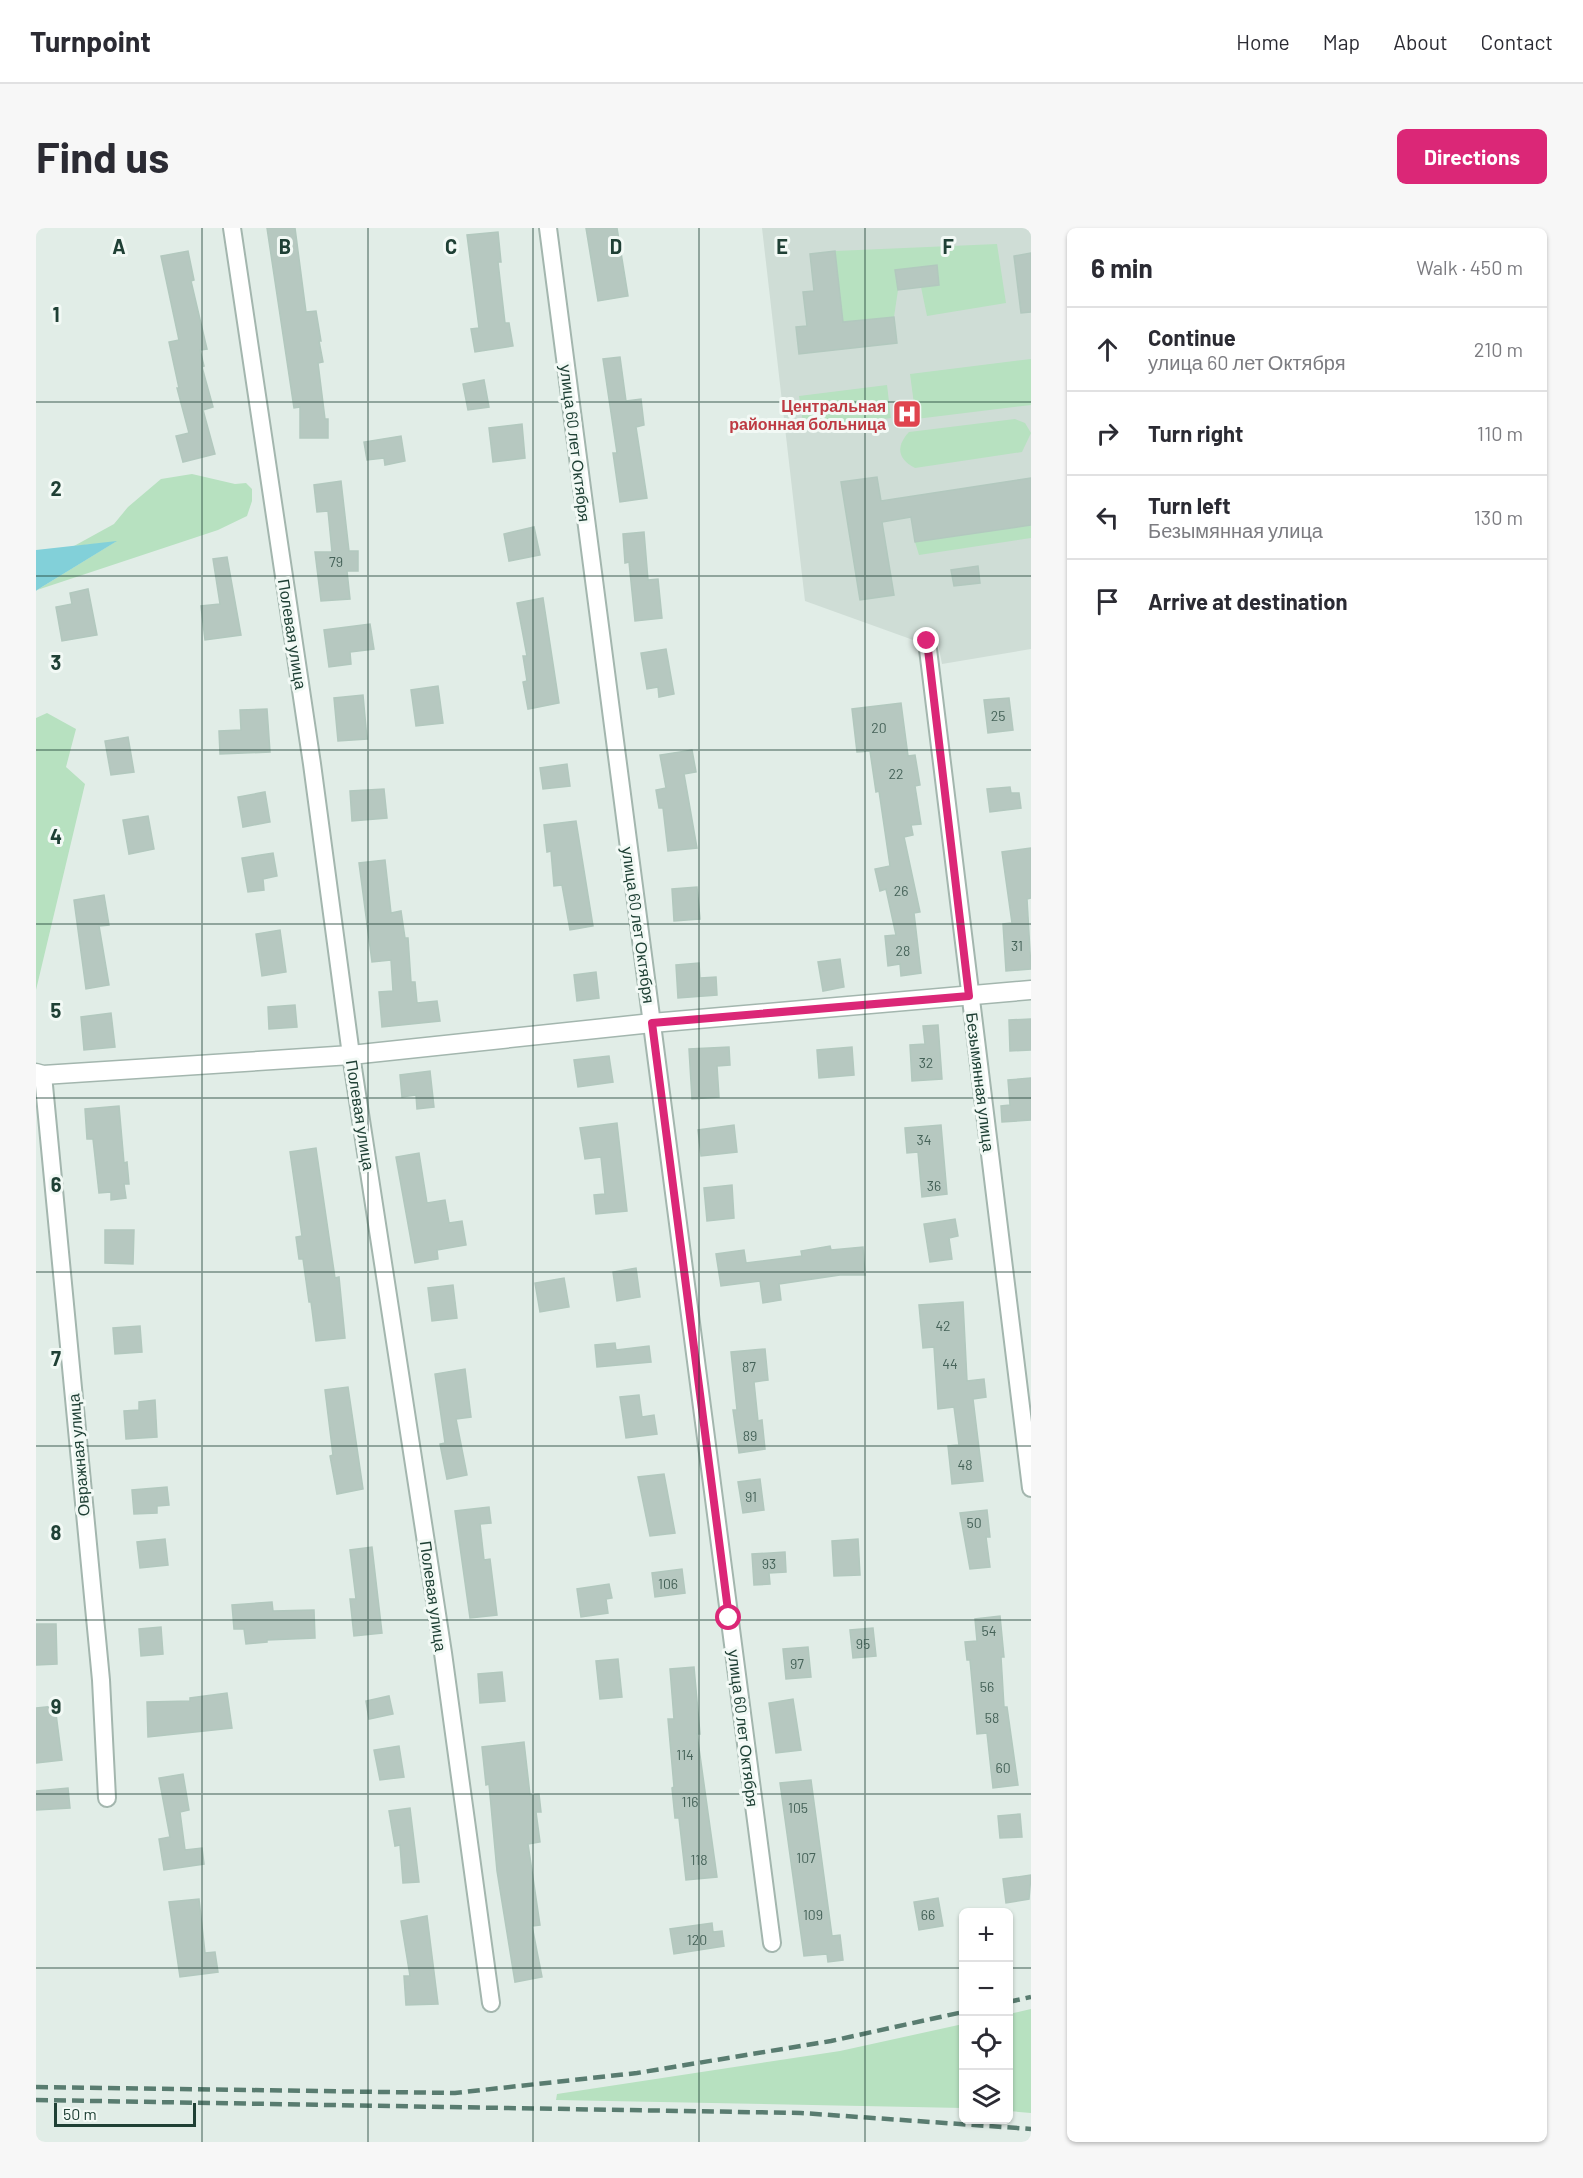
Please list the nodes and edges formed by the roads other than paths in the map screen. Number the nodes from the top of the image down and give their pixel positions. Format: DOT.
graph roads {
  1 [pos="232,228"];
  2 [pos="548,228"];
  3 [pos="927,641"];
  4 [pos="1031,990"];
  5 [pos="969,996"];
  6 [pos="652,1023"];
  7 [pos="351,1054"];
  8 [pos="39,1074"];
  9 [pos="1031,1488"];
  10 [pos="107,1798"];
  11 [pos="772,1943"];
  12 [pos="491,2003"];
  1 -- 7 [label="street, Полевая улица"];
  2 -- 6 [label="street, улица 60 лет Октября"];
  3 -- 5 [label="street, Безымянная улица"];
  4 -- 5 [label="street"];
  5 -- 6 [label="street"];
  5 -- 9 [label="street, Безымянная улица"];
  6 -- 7 [label="street"];
  6 -- 11 [label="street, улица 60 лет Октября"];
  7 -- 8 [label="street"];
  7 -- 12 [label="street, Полевая улица"];
  8 -- 10 [label="street, Овражная улица"];
}
